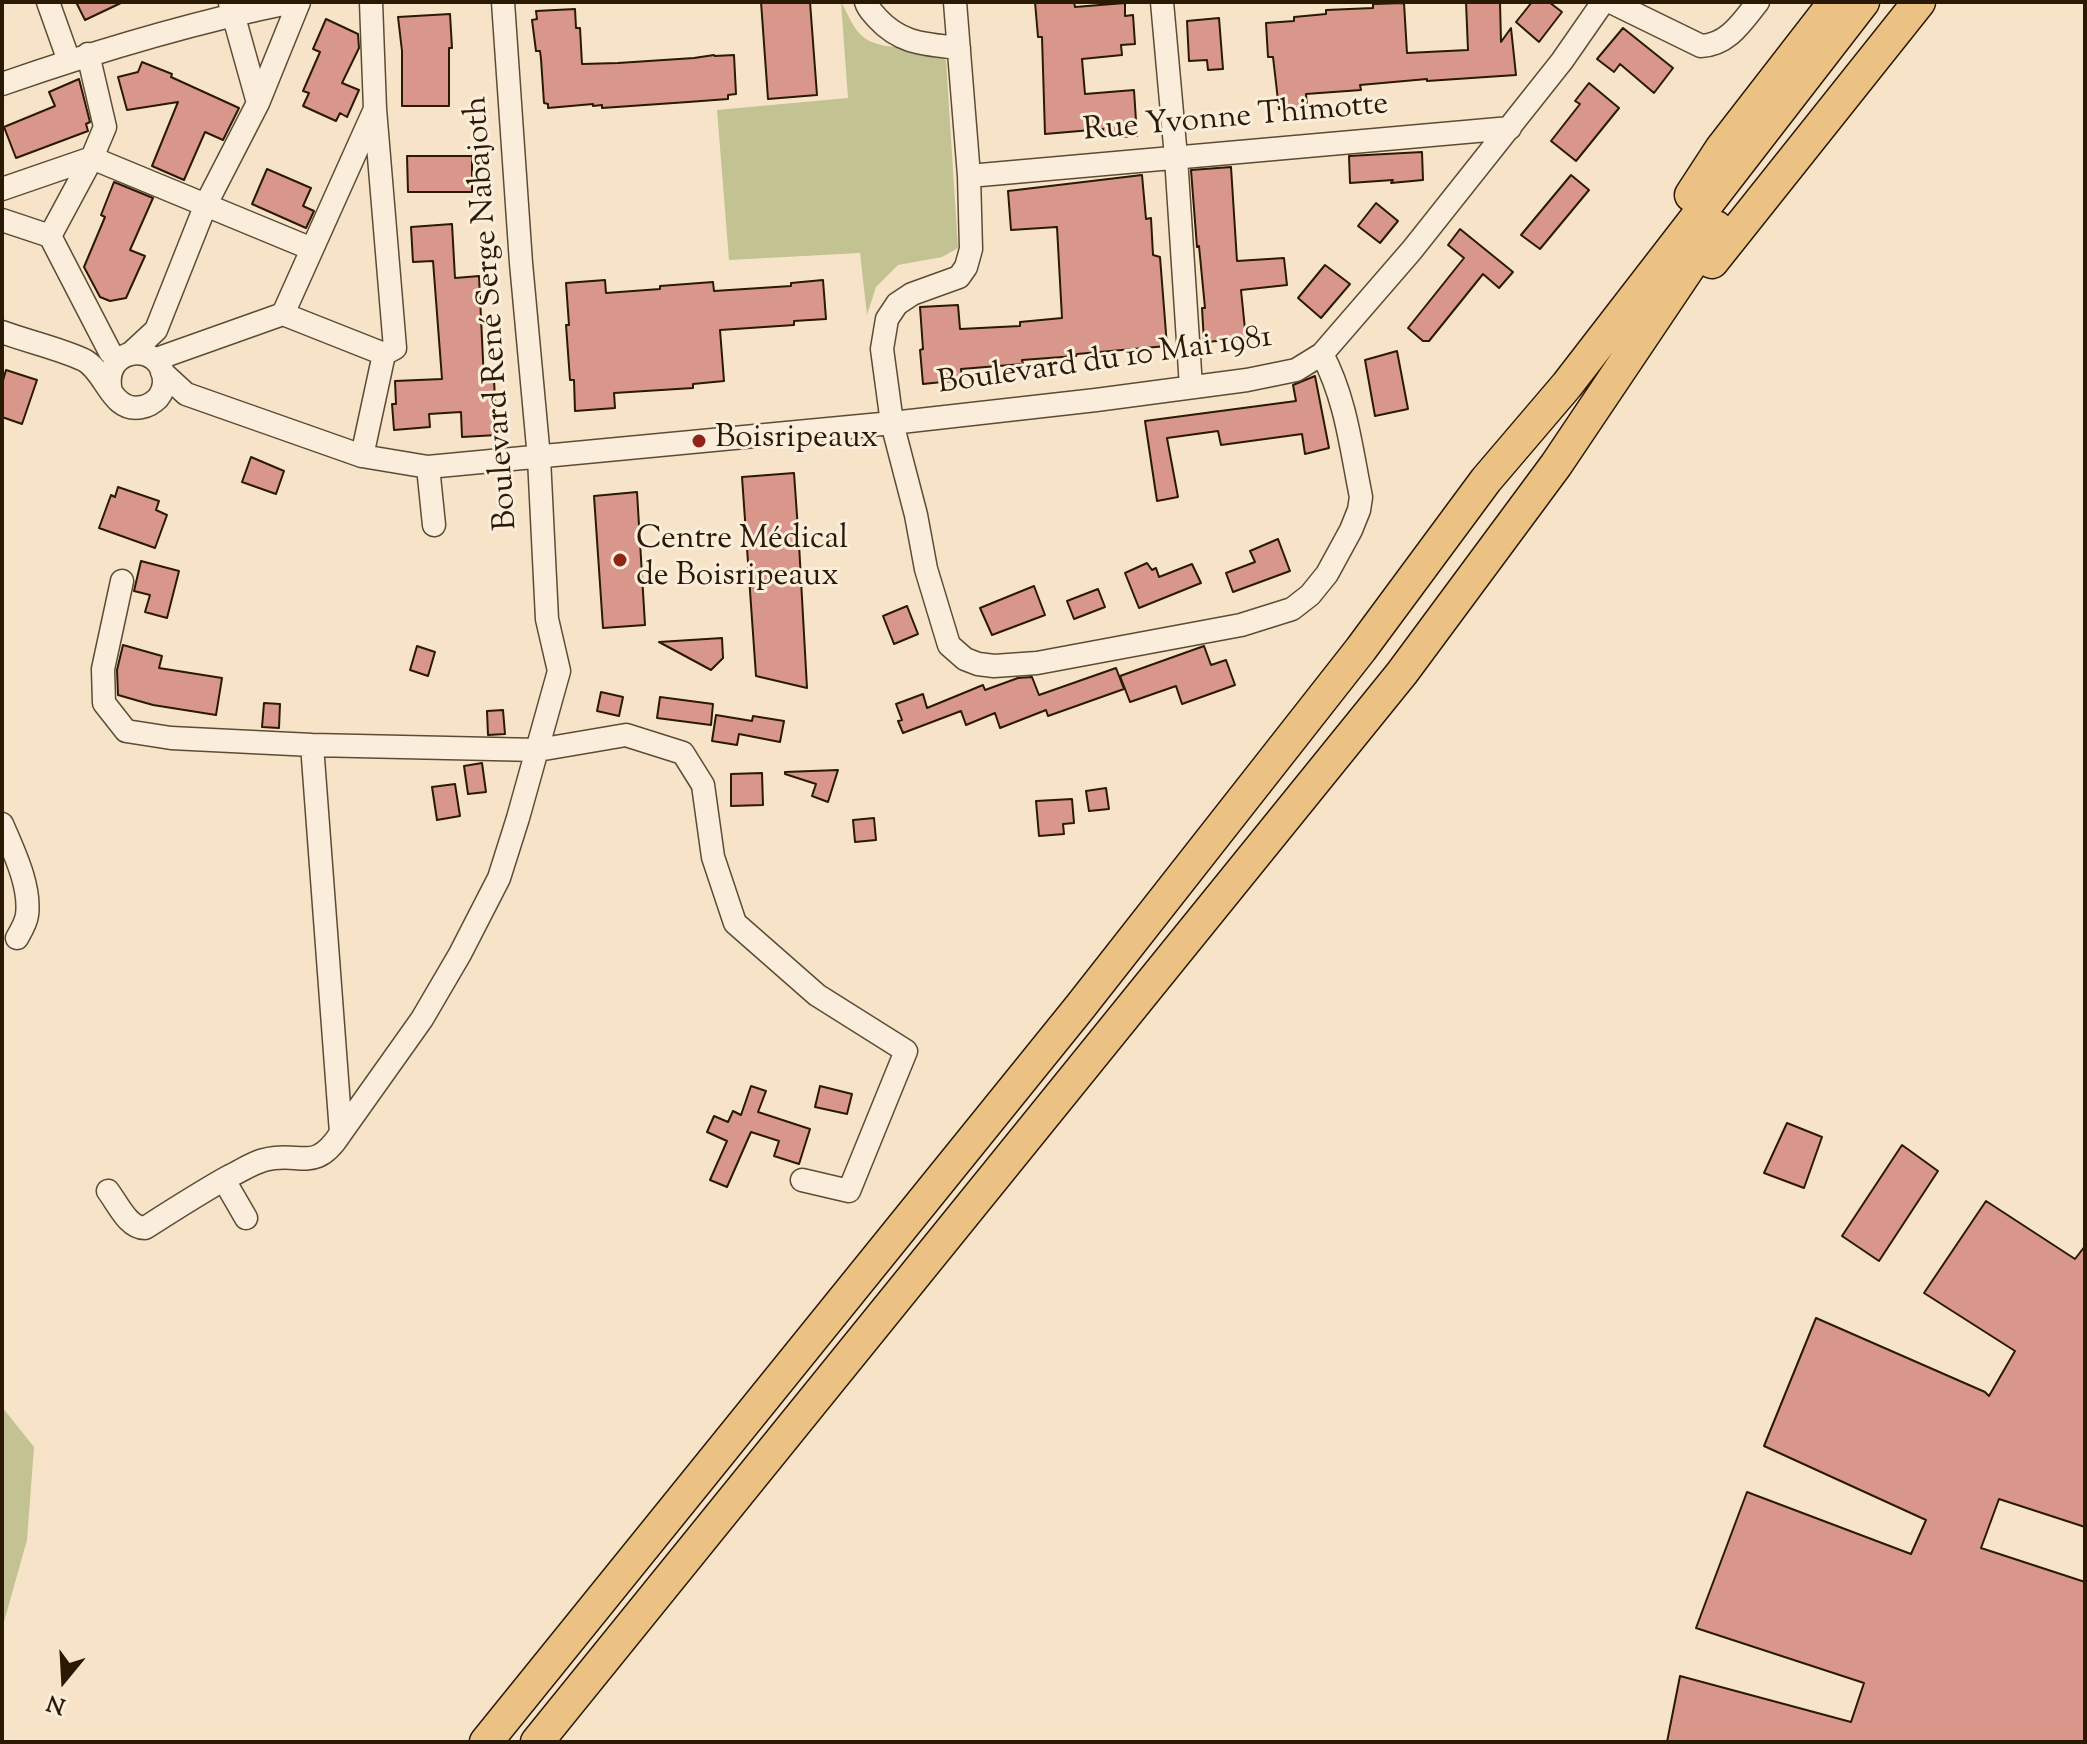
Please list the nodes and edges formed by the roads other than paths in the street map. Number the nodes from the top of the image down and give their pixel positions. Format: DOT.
graph roads {
  1 [pos="48,2"];
  2 [pos="293,2"];
  3 [pos="299,2"];
  4 [pos="371,2"];
  5 [pos="503,2"];
  6 [pos="866,2"];
  7 [pos="955,2"];
  8 [pos="1162,2"];
  9 [pos="1603,2"];
  10 [pos="1611,2"];
  11 [pos="1758,2"];
  12 [pos="1835,2"];
  13 [pos="1863,2"];
  14 [pos="1887,2"];
  15 [pos="1919,2"];
  16 [pos="232,8"];
  17 [pos="959,48"];
  18 [pos="79,57"];
  19 [pos="2,84"];
  20 [pos="258,103"];
  21 [pos="375,109"];
  22 [pos="1510,128"];
  23 [pos="1176,157"];
  24 [pos="92,158"];
  25 [pos="969,176"];
  26 [pos="2,189"];
  27 [pos="206,204"];
  28 [pos="2,220"];
  29 [pos="50,236"];
  30 [pos="312,249"];
  31 [pos="283,314"];
  32 [pos="156,330"];
  33 [pos="2,332"];
  34 [pos="121,354"];
  35 [pos="384,354"];
  36 [pos="1322,354"];
  37 [pos="87,361"];
  38 [pos="162,365"];
  39 [pos="1567,385"];
  40 [pos="1191,387"];
  41 [pos="111,392"];
  42 [pos="186,394"];
  43 [pos="1602,398"];
  44 [pos="150,404"];
  45 [pos="892,423"];
  46 [pos="362,456"];
  47 [pos="539,458"];
  48 [pos="428,467"];
  49 [pos="434,525"];
  50 [pos="122,581"];
  51 [pos="312,745"];
  52 [pos="538,750"];
  53 [pos="2,824"];
  54 [pos="17,938"];
  55 [pos="341,1133"];
  56 [pos="224,1180"];
  57 [pos="802,1180"];
  58 [pos="108,1191"];
  59 [pos="246,1218"];
  60 [pos="486,1742"];
  61 [pos="537,1742"];
  1 -- 18 [label="street"];
  2 -- 16 [label="street"];
  3 -- 20 [label="street"];
  4 -- 21 [label="street"];
  5 -- 47 [label="street, Boulevard René Serge Nabajoth"];
  6 -- 17 [label="street"];
  7 -- 17 [label="street"];
  8 -- 23 [label="street"];
  9 -- 22 [label="street, Boulevard du 10 Mai 1981"];
  10 -- 11 [label="street"];
  12 -- 39 [label="highway"];
  13 -- 39 [label="highway"];
  14 -- 43 [label="highway"];
  15 -- 43 [label="highway"];
  16 -- 18 [label="street"];
  16 -- 20 [label="street"];
  17 -- 25 [label="street"];
  18 -- 19 [label="street"];
  18 -- 24 [label="street"];
  20 -- 27 [label="street"];
  21 -- 30 [label="street"];
  21 -- 35 [label="street"];
  22 -- 23 [label="street, Rue Yvonne Thimotte"];
  22 -- 36 [label="street, Boulevard du 10 Mai 1981"];
  23 -- 25 [label="street, Rue Yvonne Thimotte"];
  23 -- 40 [label="street"];
  24 -- 26 [label="street"];
  24 -- 27 [label="street"];
  24 -- 29 [label="street"];
  25 -- 45 [label="street"];
  27 -- 30 [label="street"];
  27 -- 32 [label="street"];
  28 -- 29 [label="street"];
  29 -- 34 [label="street"];
  30 -- 31 [label="street"];
  31 -- 35 [label="street"];
  31 -- 38 [label="street"];
  32 -- 34 [label="street"];
  32 -- 38 [label="street"];
  33 -- 37 [label="street"];
  34 -- 37 [label="street"];
  34 -- 38 [label="street"];
  34 -- 41 [label="street"];
  35 -- 46 [label="street"];
  36 -- 40 [label="street, Boulevard du 10 Mai 1981"];
  36 -- 45 [label="street"];
  37 -- 41 [label="street"];
  38 -- 42 [label="street"];
  38 -- 44 [label="street"];
  39 -- 60 [label="highway"];
  40 -- 45 [label="street, Boulevard du 10 Mai 1981"];
  41 -- 44 [label="street"];
  42 -- 44 [label="street"];
  42 -- 46 [label="street, Boulevard du 10 Mai 1981"];
  43 -- 61 [label="highway"];
  45 -- 47 [label="street, Boulevard du 10 Mai 1981"];
  46 -- 48 [label="street, Boulevard du 10 Mai 1981"];
  47 -- 48 [label="street, Boulevard du 10 Mai 1981"];
  47 -- 52 [label="street, Boulevard René Serge Nabajoth"];
  48 -- 49 [label="street"];
  50 -- 51 [label="street"];
  51 -- 52 [label="street"];
  51 -- 55 [label="street"];
  52 -- 55 [label="street, Boulevard René Serge Nabajoth"];
  52 -- 57 [label="street"];
  53 -- 54 [label="street"];
  55 -- 56 [label="street, Boulevard René Serge Nabajoth"];
  56 -- 58 [label="street, Boulevard René Serge Nabajoth"];
  56 -- 59 [label="street"];
}
